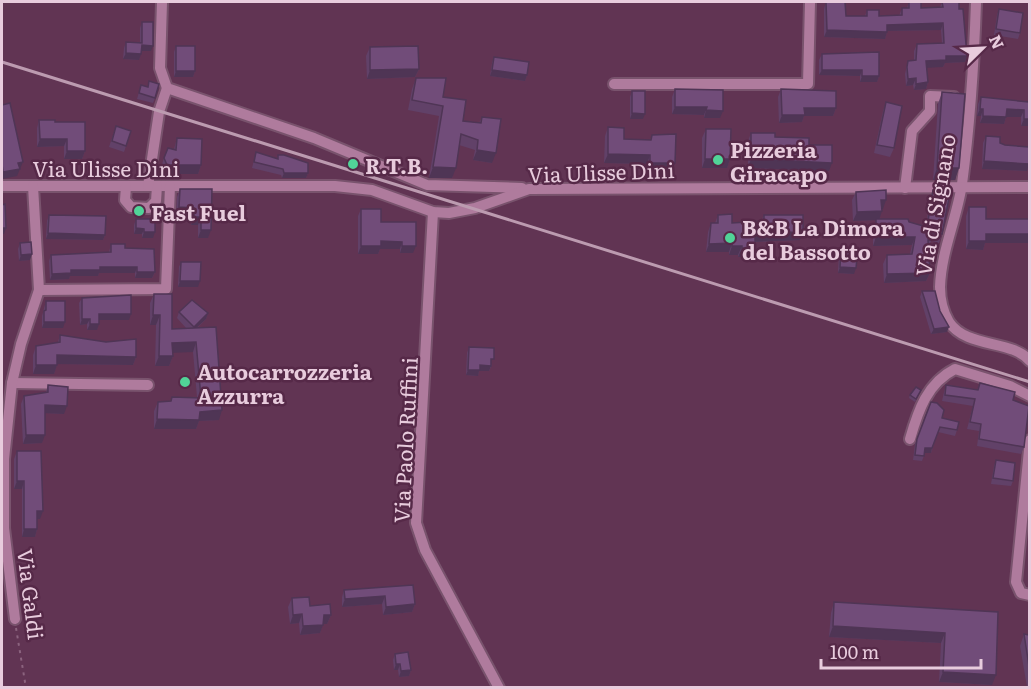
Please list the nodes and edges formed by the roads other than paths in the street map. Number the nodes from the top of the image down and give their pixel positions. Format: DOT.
graph roads {
  1 [pos="162,2"];
  2 [pos="810,2"];
  3 [pos="976,2"];
  4 [pos="614,84"];
  5 [pos="167,88"];
  6 [pos="970,98"];
  7 [pos="2,186"];
  8 [pos="33,186"];
  9 [pos="126,186"];
  10 [pos="152,186"];
  11 [pos="170,186"];
  12 [pos="962,186"];
  13 [pos="1029,187"];
  14 [pos="905,188"];
  15 [pos="530,189"];
  16 [pos="434,212"];
  17 [pos="39,290"];
  18 [pos="1029,360"];
  19 [pos="12,383"];
  20 [pos="148,385"];
  21 [pos="1029,396"];
  22 [pos="910,439"];
  23 [pos="1029,440"];
  24 [pos="1029,595"];
  25 [pos="15,619"];
  26 [pos="499,687"];
  1 -- 5 [label="street"];
  2 -- 4 [label="street"];
  3 -- 6 [label="street, Via di Signano"];
  5 -- 10 [label="street"];
  5 -- 15 [label="street"];
  6 -- 12 [label="street, Via di Signano"];
  6 -- 14 [label="street"];
  7 -- 8 [label="street, Via Ulisse Dini"];
  8 -- 9 [label="street, Via Ulisse Dini"];
  8 -- 17 [label="street, Via Galdi"];
  9 -- 10 [label="street, Via Ulisse Dini"];
  9 -- 10 [label="street"];
  10 -- 11 [label="street, Via Ulisse Dini"];
  11 -- 16 [label="street, Via Ulisse Dini"];
  11 -- 17 [label="street"];
  12 -- 13 [label="street, Via Ulisse Dini"];
  12 -- 14 [label="street, Via Ulisse Dini"];
  12 -- 18 [label="street, Via di Signano"];
  14 -- 15 [label="street, Via Ulisse Dini"];
  15 -- 16 [label="street, Via Ulisse Dini"];
  16 -- 26 [label="street, Via Paolo Ruffini"];
  17 -- 19 [label="street, Via Galdi"];
  19 -- 20 [label="street"];
  19 -- 25 [label="street, Via Galdi"];
  21 -- 22 [label="street"];
  23 -- 24 [label="street"];
}
